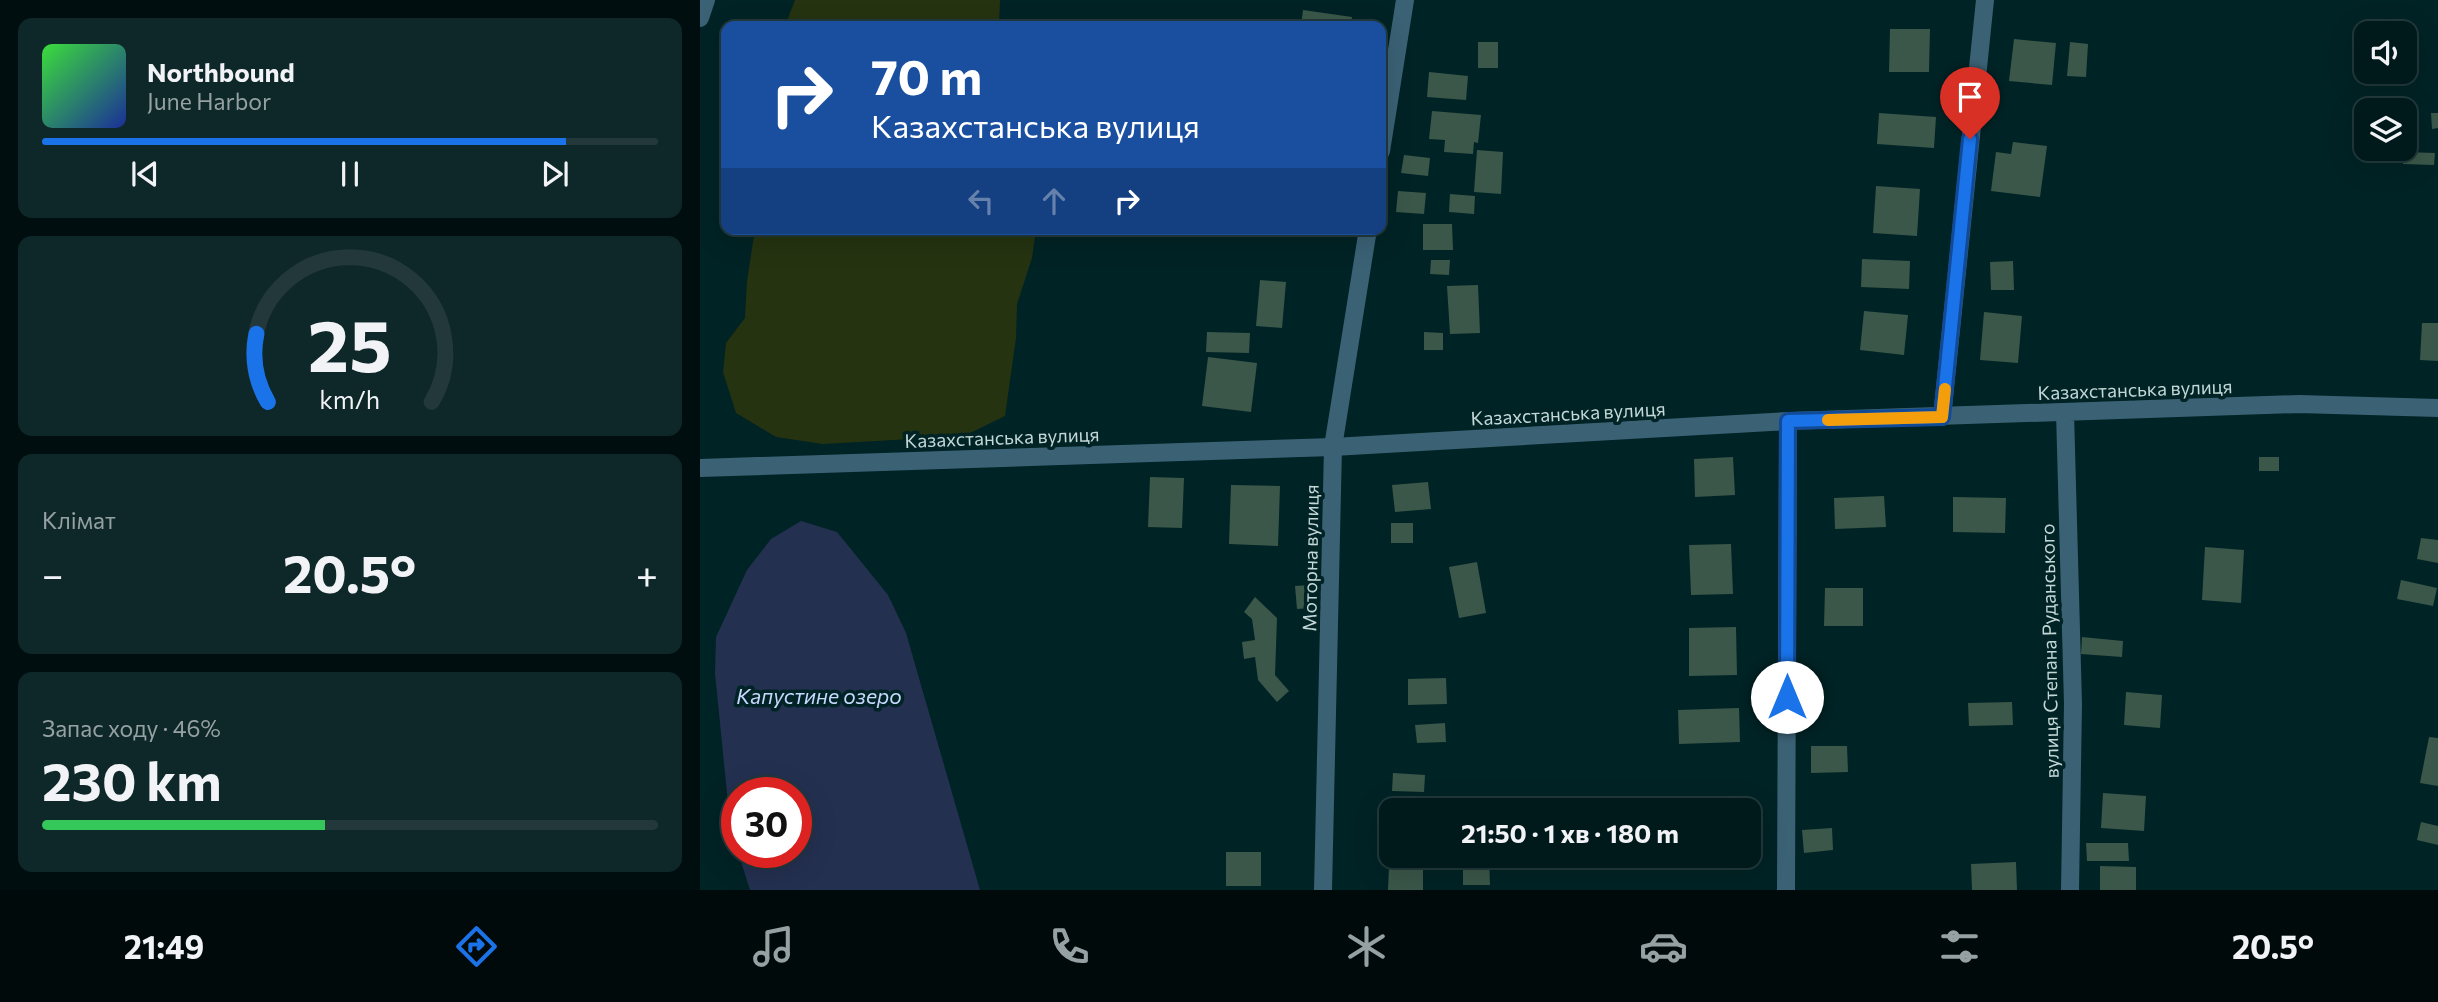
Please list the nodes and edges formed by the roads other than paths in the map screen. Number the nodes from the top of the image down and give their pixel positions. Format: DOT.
graph roads {
  1 [pos="706,0"];
  2 [pos="1405,0"];
  3 [pos="1985,0"];
  4 [pos="700,18"];
  5 [pos="1386,120"];
  6 [pos="1367,235"];
  7 [pos="2438,408"];
  8 [pos="2065,412"];
  9 [pos="1942,417"];
  10 [pos="1788,421"];
  11 [pos="1333,447"];
  12 [pos="700,468"];
  13 [pos="1323,890"];
  14 [pos="1786,890"];
  15 [pos="2070,890"];
  1 -- 4 [label="street"];
  2 -- 5 [label="street"];
  3 -- 9 [label="street"];
  6 -- 11 [label="street, Моторна вулиця"];
  7 -- 8 [label="street, Казахстанська вулиця"];
  8 -- 9 [label="street, Казахстанська вулиця"];
  8 -- 15 [label="street, вулиця Степана Руданського"];
  9 -- 10 [label="street, Казахстанська вулиця"];
  10 -- 11 [label="street, Казахстанська вулиця"];
  10 -- 14 [label="street"];
  11 -- 12 [label="street, Казахстанська вулиця"];
  11 -- 13 [label="street, Моторна вулиця"];
}
